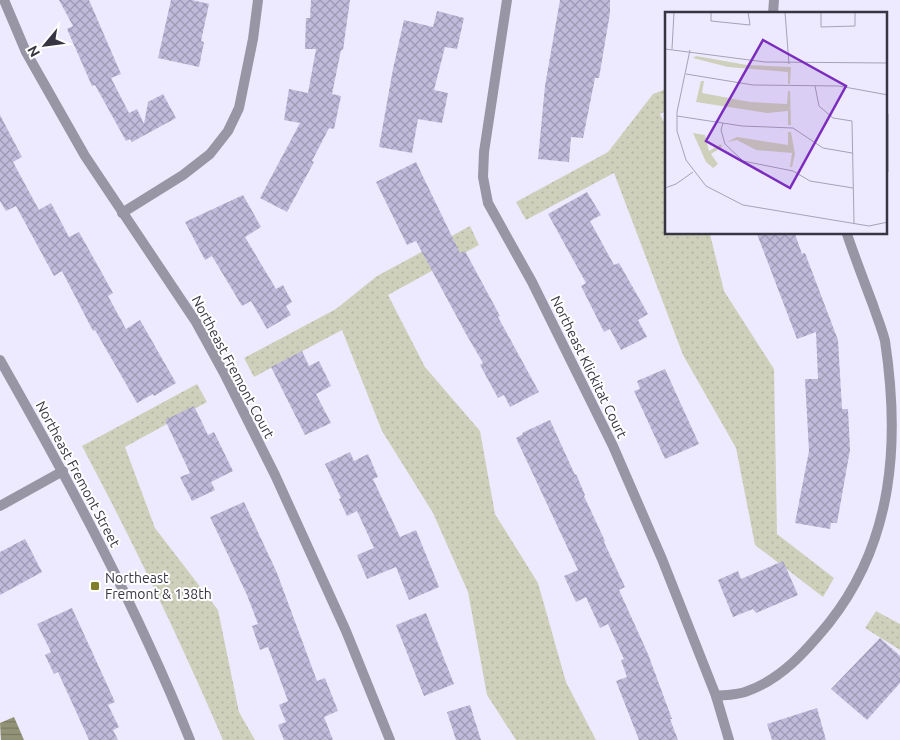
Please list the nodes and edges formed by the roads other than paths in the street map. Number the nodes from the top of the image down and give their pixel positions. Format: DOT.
graph roads {
  1 [pos="4,0"];
  2 [pos="258,0"];
  3 [pos="507,0"];
  4 [pos="122,213"];
  5 [pos="847,235"];
  6 [pos="0,360"];
  7 [pos="63,471"];
  8 [pos="0,506"];
  9 [pos="716,696"];
  10 [pos="190,740"];
  11 [pos="390,740"];
  12 [pos="729,740"];
  1 -- 4 [label="street, Northeast Fremont Court"];
  2 -- 4 [label="street"];
  3 -- 9 [label="street, Northeast Klickitat Court"];
  4 -- 11 [label="street, Northeast Fremont Court"];
  5 -- 9 [label="street"];
  6 -- 7 [label="street, Northeast Fremont Street"];
  7 -- 8 [label="street"];
  7 -- 10 [label="street, Northeast Fremont Street"];
  9 -- 12 [label="street, Northeast Klickitat Court"];
}
